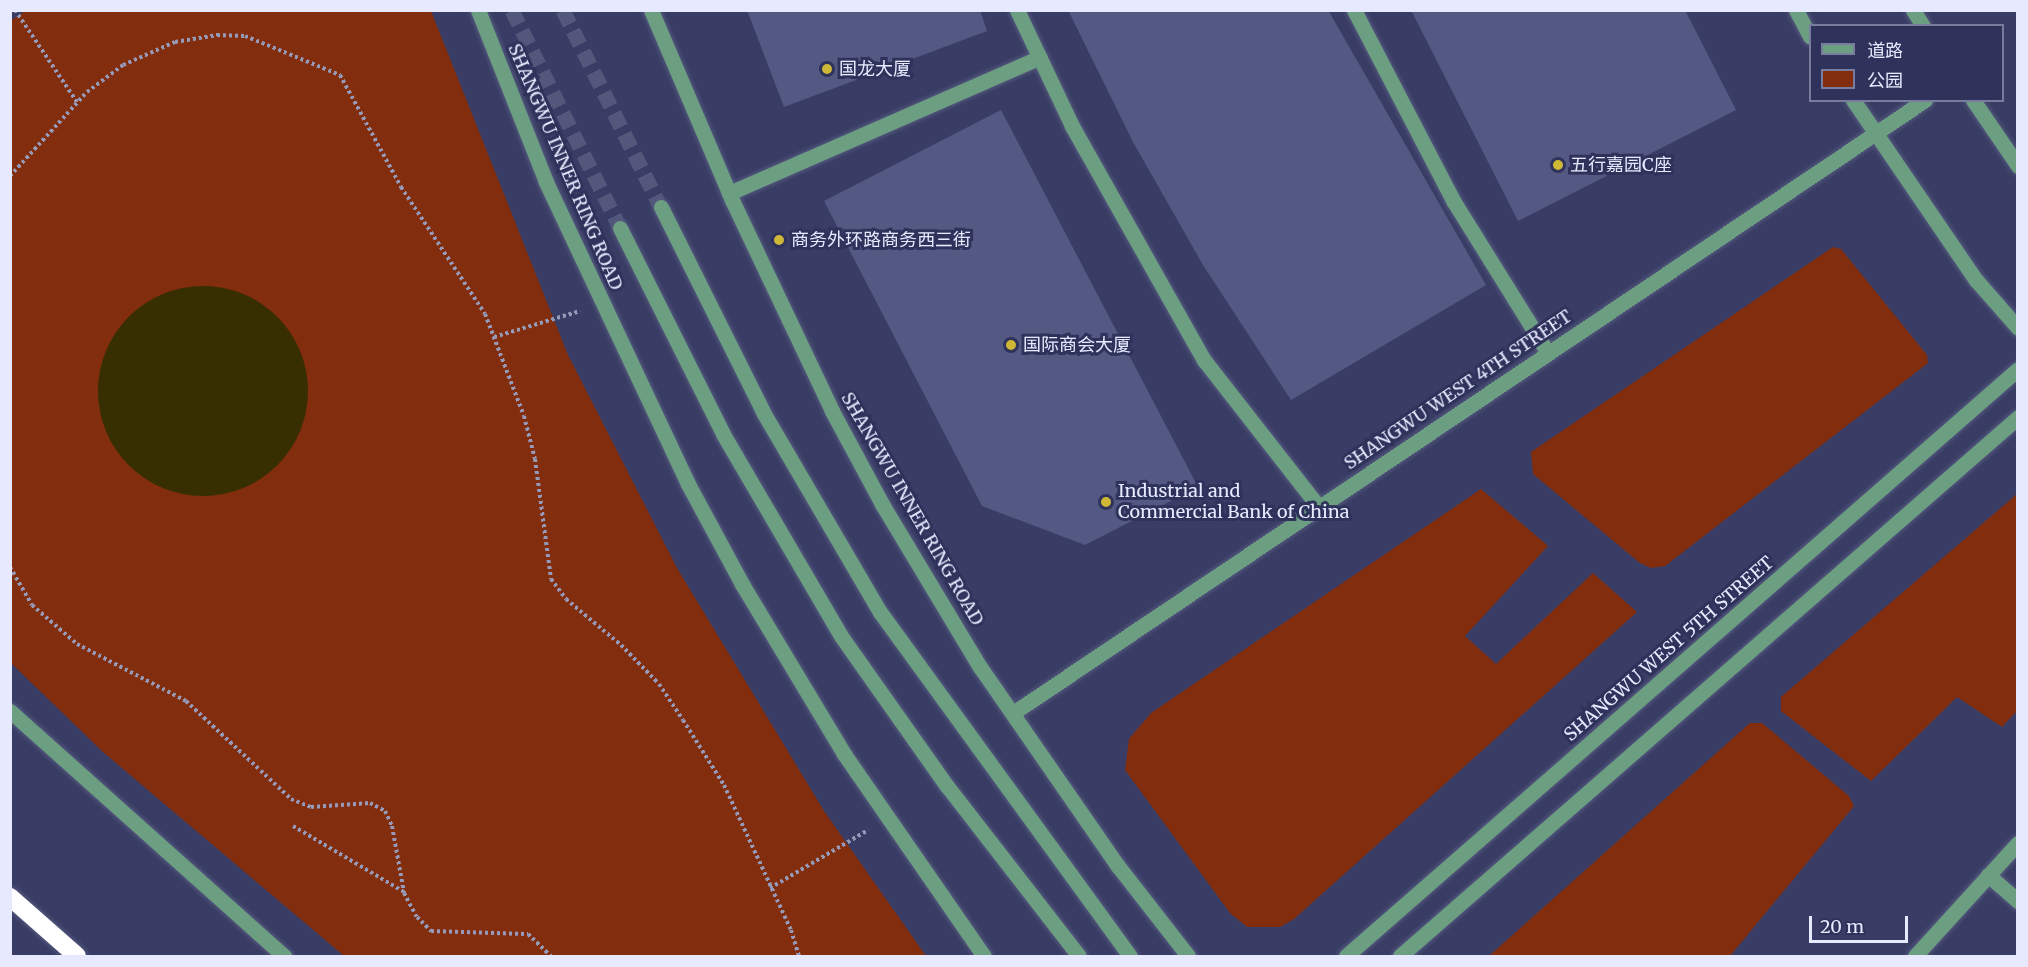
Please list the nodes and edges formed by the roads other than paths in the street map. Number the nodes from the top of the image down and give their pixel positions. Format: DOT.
graph roads {
  1 [pos="478,10"];
  2 [pos="651,10"];
  3 [pos="1017,10"];
  4 [pos="1354,10"];
  5 [pos="1796,10"];
  6 [pos="1913,10"];
  7 [pos="1922,24"];
  8 [pos="1809,34"];
  9 [pos="1040,57"];
  10 [pos="1853,102"];
  11 [pos="1921,102"];
  12 [pos="1974,102"];
  13 [pos="1875,134"];
  14 [pos="2018,166"];
  15 [pos="729,194"];
  16 [pos="661,207"];
  17 [pos="620,228"];
  18 [pos="2018,327"];
  19 [pos="1548,353"];
  20 [pos="2018,369"];
  21 [pos="2018,417"];
  22 [pos="1319,507"];
  23 [pos="10,711"];
  24 [pos="1013,713"];
  25 [pos="2018,843"];
  26 [pos="1988,875"];
  27 [pos="10,897"];
  28 [pos="2018,901"];
  29 [pos="77,957"];
  30 [pos="284,957"];
  31 [pos="984,957"];
  32 [pos="1079,957"];
  33 [pos="1130,957"];
  34 [pos="1188,957"];
  35 [pos="1346,957"];
  36 [pos="1400,957"];
  37 [pos="1915,957"];
  1 -- 31 [label="street, SHANGWU INNER RING ROAD"];
  2 -- 15 [label="street, SHANGWU INNER RING ROAD"];
  3 -- 9 [label="street"];
  4 -- 19 [label="street"];
  5 -- 8 [label="street"];
  6 -- 7 [label="street"];
  9 -- 15 [label="street"];
  9 -- 22 [label="street"];
  10 -- 13 [label="street"];
  11 -- 13 [label="street, SHANGWU WEST 4TH STREET"];
  12 -- 14 [label="street"];
  13 -- 18 [label="street"];
  13 -- 19 [label="street, SHANGWU WEST 4TH STREET"];
  15 -- 24 [label="street, SHANGWU INNER RING ROAD"];
  16 -- 33 [label="street"];
  17 -- 32 [label="street"];
  19 -- 22 [label="street, SHANGWU WEST 4TH STREET"];
  20 -- 35 [label="street, SHANGWU WEST 5TH STREET"];
  21 -- 36 [label="street"];
  22 -- 24 [label="street, SHANGWU WEST 4TH STREET"];
  23 -- 30 [label="street"];
  24 -- 34 [label="street, SHANGWU INNER RING ROAD"];
  25 -- 26 [label="street"];
  26 -- 28 [label="street"];
  26 -- 37 [label="street"];
  27 -- 29 [label="highway"];
}
